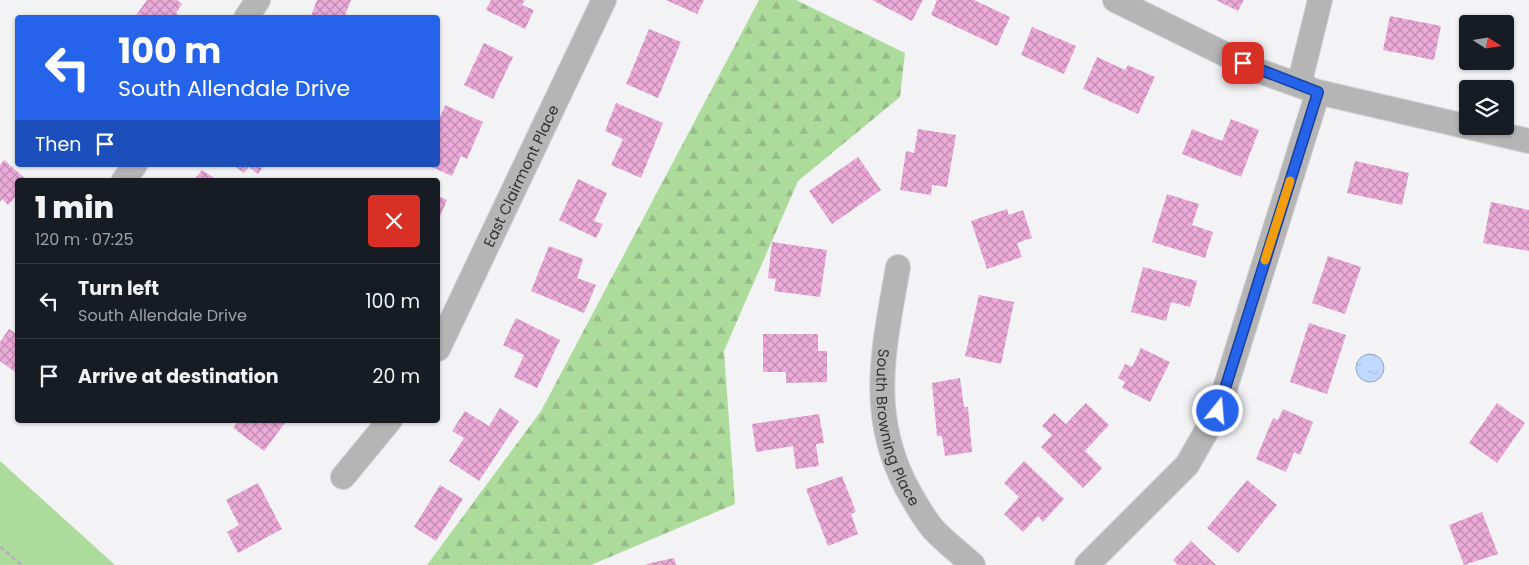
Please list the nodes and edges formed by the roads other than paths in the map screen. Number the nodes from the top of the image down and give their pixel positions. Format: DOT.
graph roads {
  1 [pos="258,0"];
  2 [pos="604,0"];
  3 [pos="1114,0"];
  4 [pos="1320,0"];
  5 [pos="248,15"];
  6 [pos="1308,88"];
  7 [pos="1529,141"];
  8 [pos="134,167"];
  9 [pos="125,178"];
  10 [pos="898,267"];
  11 [pos="440,345"];
  12 [pos="388,423"];
  13 [pos="343,477"];
  14 [pos="973,565"];
  15 [pos="1087,565"];
  1 -- 5 [label="street"];
  2 -- 11 [label="street, East Clairmont Place"];
  3 -- 6 [label="street"];
  4 -- 6 [label="street"];
  6 -- 7 [label="street"];
  6 -- 15 [label="street"];
  8 -- 9 [label="street"];
  10 -- 14 [label="street, South Browning Place"];
  12 -- 13 [label="street"];
}
